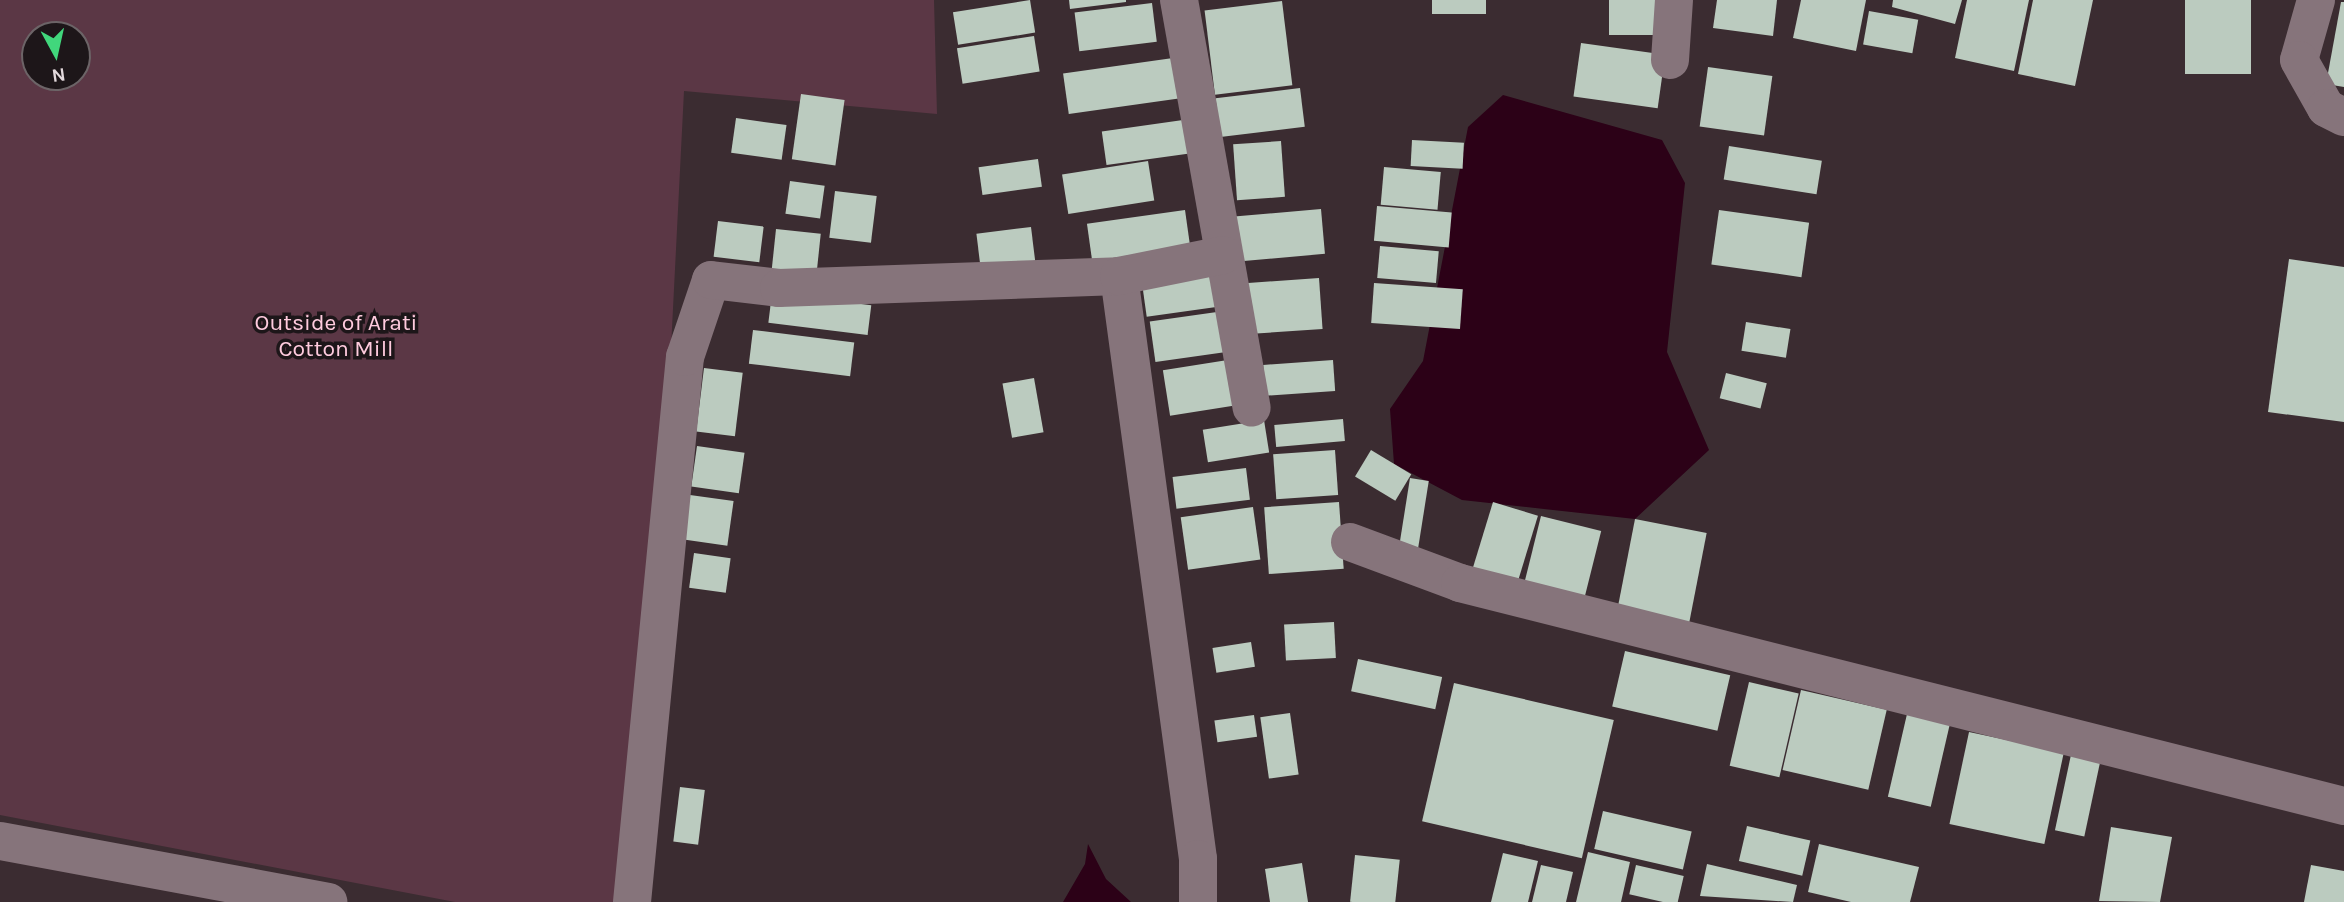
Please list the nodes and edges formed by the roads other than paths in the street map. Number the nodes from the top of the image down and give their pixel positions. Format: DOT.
graph roads {
  1 [pos="1180,0"];
  2 [pos="1674,0"];
  3 [pos="2316,0"];
  4 [pos="1670,60"];
  5 [pos="2344,117"];
  6 [pos="1223,255"];
  7 [pos="1119,276"];
  8 [pos="1252,408"];
  9 [pos="1350,542"];
  10 [pos="2344,806"];
  11 [pos="0,841"];
  12 [pos="328,902"];
  13 [pos="632,902"];
  14 [pos="1198,902"];
  1 -- 6 [label="street"];
  2 -- 4 [label="street"];
  3 -- 5 [label="street"];
  6 -- 7 [label="street"];
  6 -- 8 [label="street"];
  7 -- 13 [label="street"];
  7 -- 14 [label="street"];
  9 -- 10 [label="street"];
  11 -- 12 [label="street"];
}
